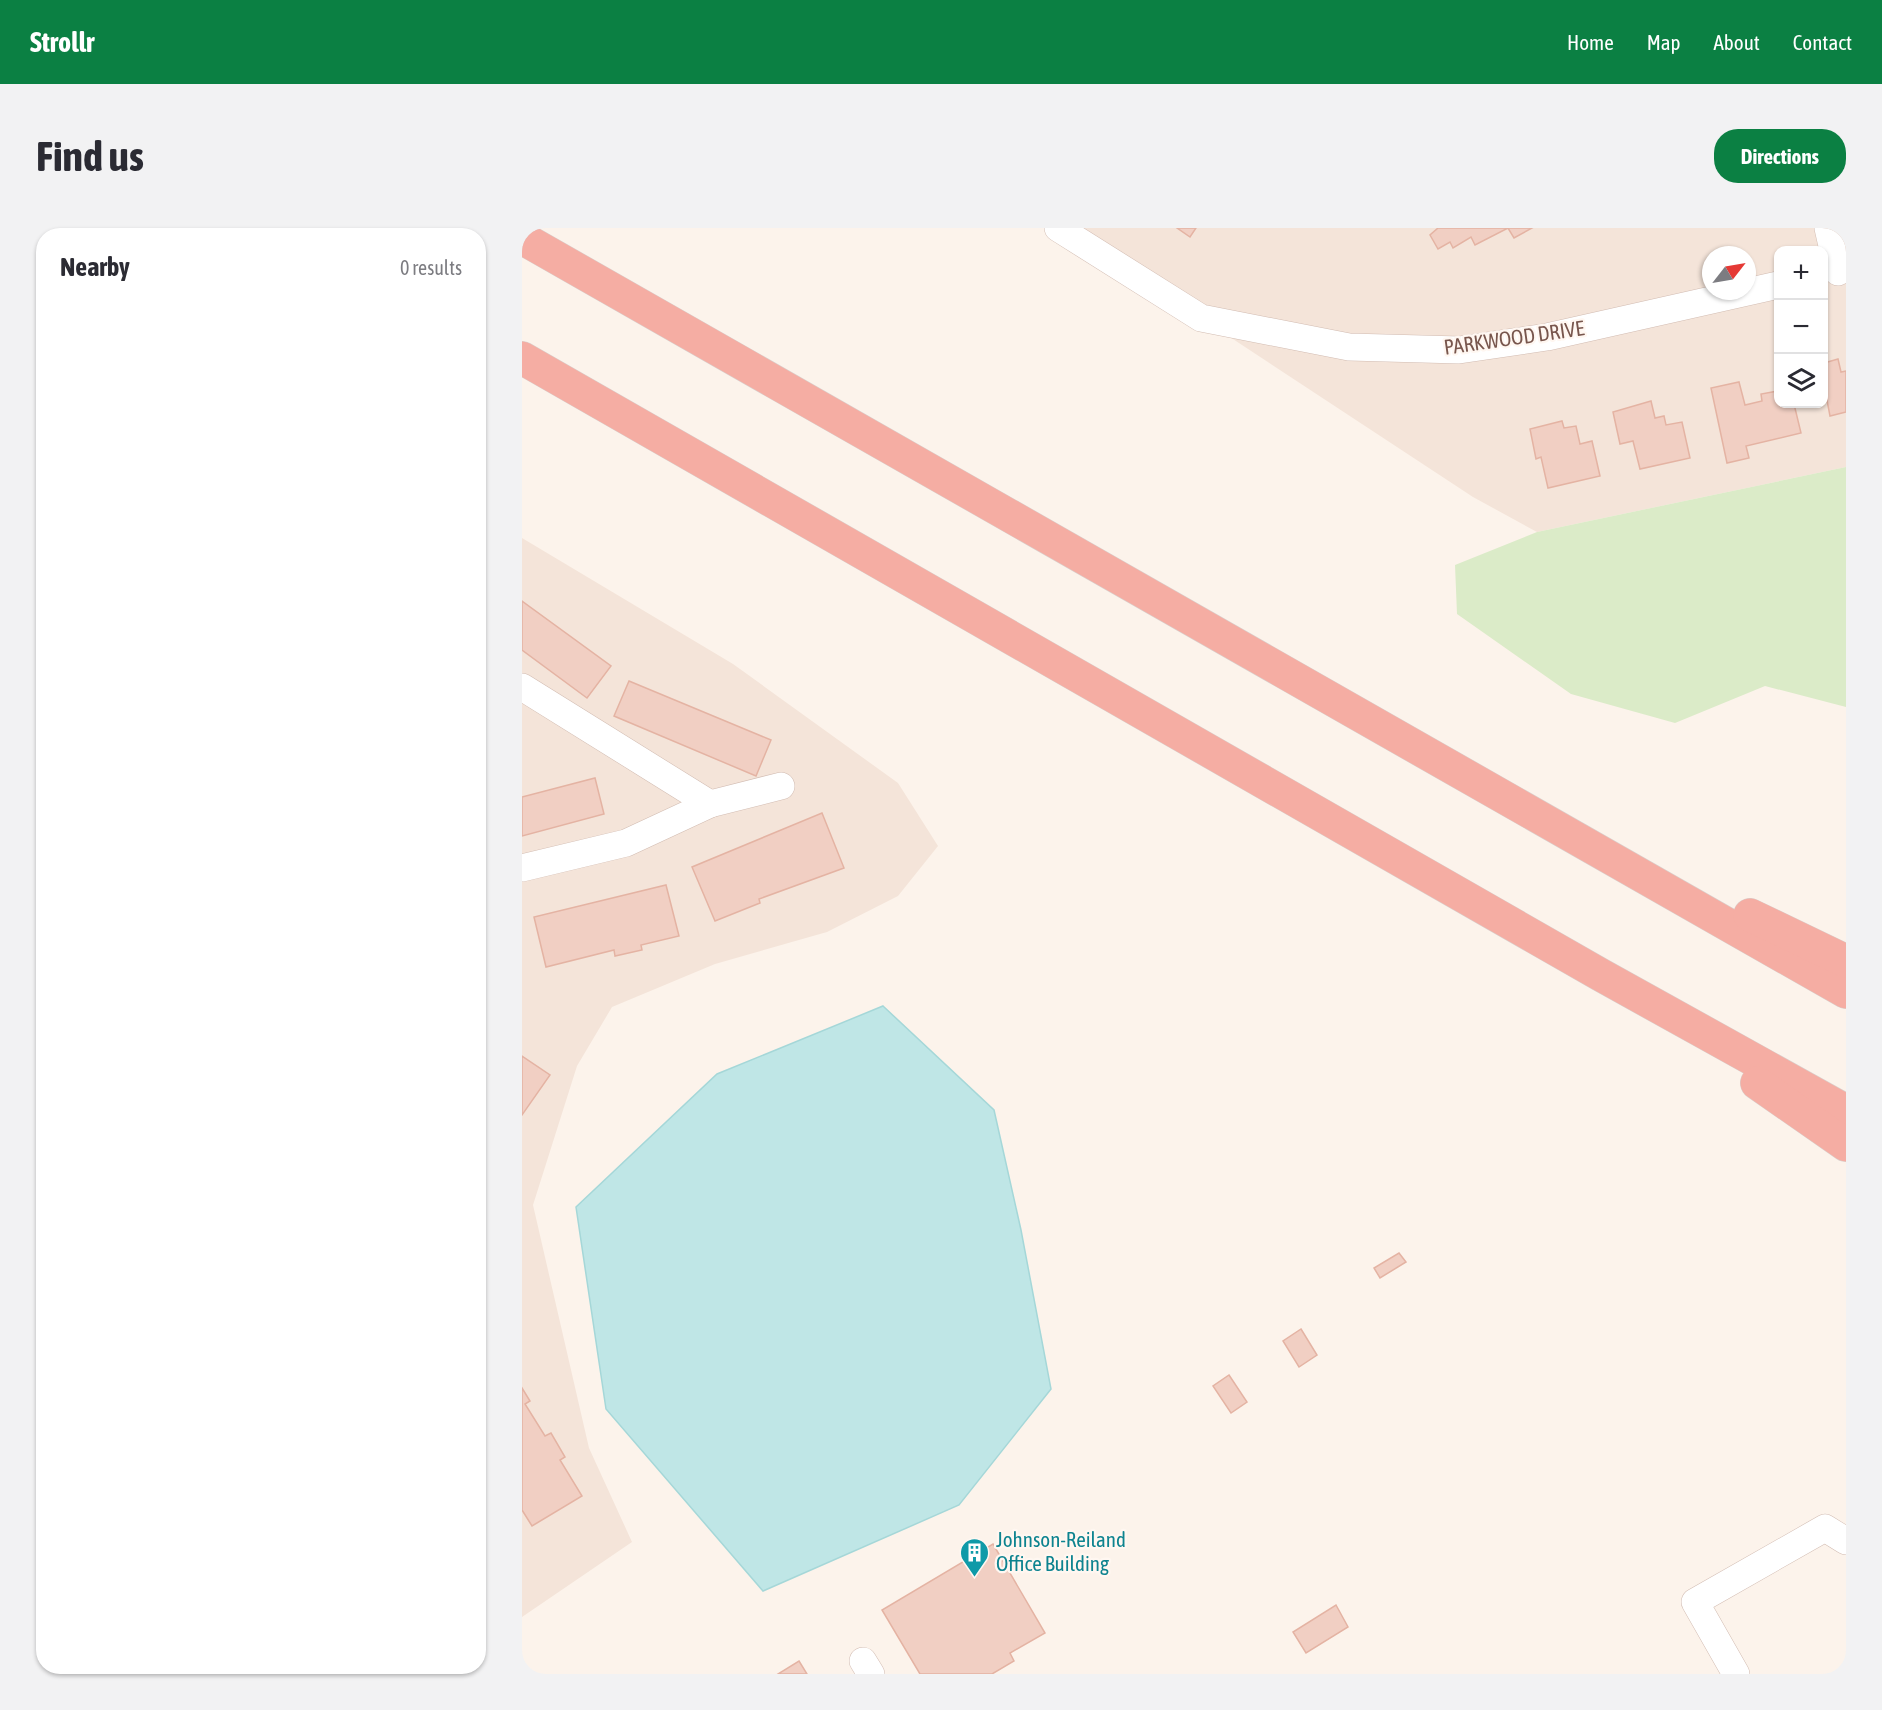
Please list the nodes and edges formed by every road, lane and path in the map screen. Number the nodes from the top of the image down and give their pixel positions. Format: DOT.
graph roads {
  1 [pos="1058,228"];
  2 [pos="1828,228"];
  3 [pos="522,238"];
  4 [pos="1836,272"];
  5 [pos="1774,286"];
  6 [pos="522,358"];
  7 [pos="522,687"];
  8 [pos="781,786"];
  9 [pos="1488,788"];
  10 [pos="710,804"];
  11 [pos="522,868"];
  12 [pos="1846,961"];
  13 [pos="1600,975"];
  14 [pos="1846,992"];
  15 [pos="1846,1111"];
  16 [pos="1846,1144"];
  17 [pos="1846,1541"];
  18 [pos="1736,1674"];
  1 -- 5 [label="street, PARKWOOD DRIVE"];
  2 -- 4 [label="street"];
  3 -- 9 [label="highway"];
  6 -- 13 [label="highway"];
  7 -- 10 [label="street"];
  8 -- 10 [label="street"];
  9 -- 12 [label="highway"];
  9 -- 14 [label="highway"];
  10 -- 11 [label="street"];
  13 -- 15 [label="highway"];
  13 -- 16 [label="highway"];
  17 -- 18 [label="street"];
}
